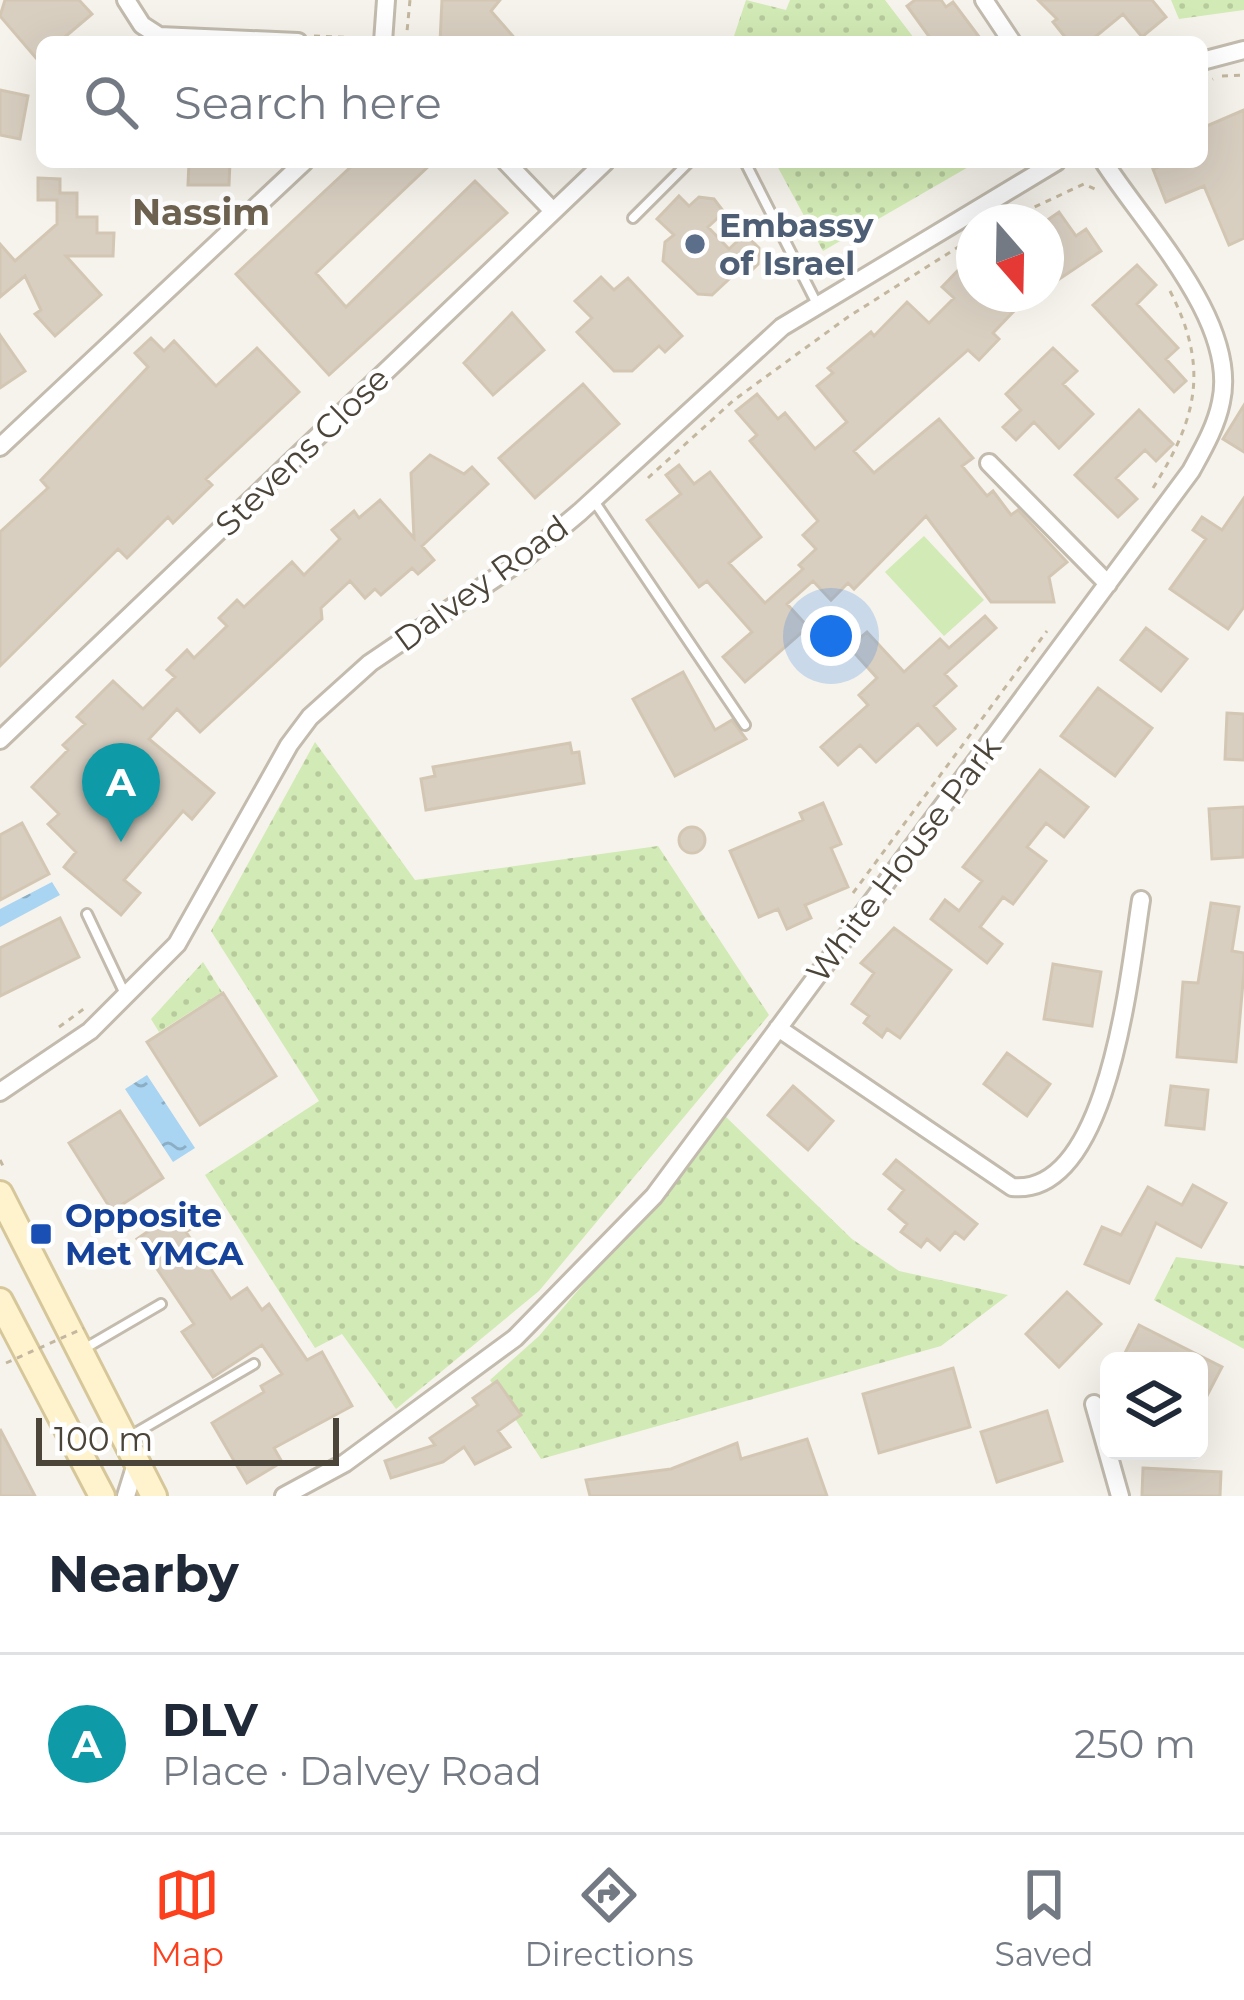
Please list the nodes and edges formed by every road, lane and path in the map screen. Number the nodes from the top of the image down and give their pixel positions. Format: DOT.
graph roads {
  1 [pos="127,0"];
  2 [pos="386,0"];
  3 [pos="410,0"];
  4 [pos="984,0"];
  5 [pos="159,36"];
  6 [pos="383,36"];
  7 [pos="407,36"];
  8 [pos="1008,36"];
  9 [pos="1244,50"];
  10 [pos="1208,59"];
  11 [pos="1244,75"];
  12 [pos="1208,82"];
  13 [pos="298,168"];
  14 [pos="512,168"];
  15 [pos="599,168"];
  16 [pos="680,168"];
  17 [pos="748,168"];
  18 [pos="1045,168"];
  19 [pos="1108,168"];
  20 [pos="553,211"];
  21 [pos="633,218"];
  22 [pos="956,249"];
  23 [pos="816,302"];
  24 [pos="0,447"];
  25 [pos="989,463"];
  26 [pos="645,480"];
  27 [pos="593,500"];
  28 [pos="1108,584"];
  29 [pos="746,725"];
  30 [pos="0,740"];
  31 [pos="1141,900"];
  32 [pos="87,914"];
  33 [pos="126,995"];
  34 [pos="84,1009"];
  35 [pos="778,1028"];
  36 [pos="54,1031"];
  37 [pos="0,1092"];
  38 [pos="0,1194"];
  39 [pos="0,1301"];
  40 [pos="161,1304"];
  41 [pos="83,1340"];
  42 [pos="6,1363"];
  43 [pos="254,1364"];
  44 [pos="1094,1404"];
  45 [pos="125,1439"];
  46 [pos="136,1463"];
  47 [pos="102,1496"];
  48 [pos="126,1496"];
  49 [pos="154,1496"];
  50 [pos="284,1496"];
  51 [pos="1120,1496"];
  1 -- 5 [label="street"];
  2 -- 6 [label="street"];
  3 -- 7 [label="path"];
  4 -- 8 [label="street"];
  9 -- 10 [label="street"];
  11 -- 12 [label="path"];
  13 -- 24 [label="street"];
  14 -- 20 [label="street"];
  15 -- 20 [label="street, Stevens Close"];
  16 -- 21 [label="lane"];
  17 -- 23 [label="lane"];
  18 -- 23 [label="street, Dalvey Road"];
  19 -- 28 [label="street, White House Park"];
  20 -- 30 [label="street, Stevens Close"];
  22 -- 26 [label="path"];
  23 -- 27 [label="street, Dalvey Road"];
  25 -- 28 [label="street"];
  27 -- 29 [label="lane"];
  27 -- 33 [label="street, Dalvey Road"];
  28 -- 35 [label="street, White House Park"];
  31 -- 35 [label="street"];
  32 -- 33 [label="lane"];
  33 -- 37 [label="street, Dalvey Road"];
  34 -- 36 [label="path"];
  35 -- 50 [label="street, White House Park"];
  38 -- 41 [label="main road"];
  39 -- 47 [label="main road"];
  40 -- 41 [label="lane"];
  41 -- 42 [label="path, bridge"];
  41 -- 45 [label="main road"];
  43 -- 45 [label="lane"];
  44 -- 51 [label="street"];
  45 -- 46 [label="main road"];
  46 -- 48 [label="street"];
  46 -- 49 [label="main road"];
}
